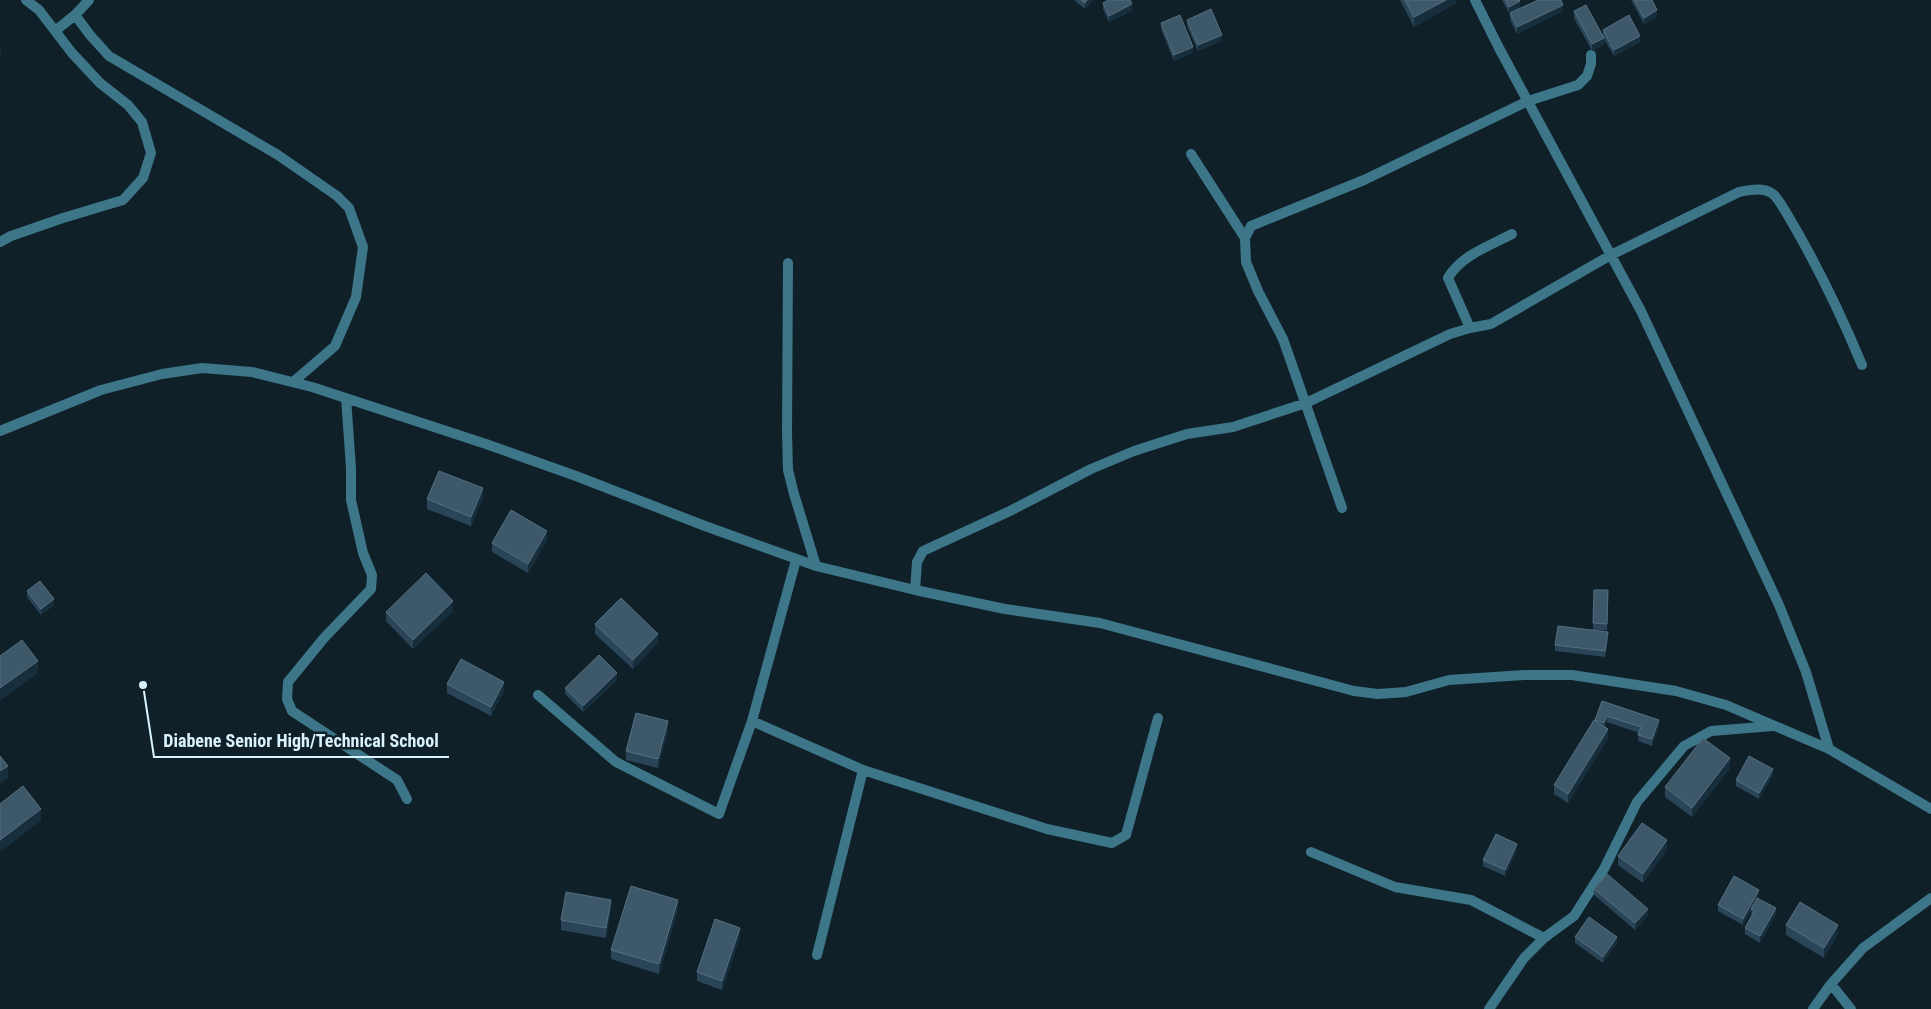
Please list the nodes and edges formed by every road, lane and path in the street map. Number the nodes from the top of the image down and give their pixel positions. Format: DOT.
graph roads {
  1 [pos="26,0"];
  2 [pos="89,0"];
  3 [pos="1475,0"];
  4 [pos="76,15"];
  5 [pos="55,31"];
  6 [pos="1590,55"];
  7 [pos="1528,101"];
  8 [pos="1191,154"];
  9 [pos="1512,234"];
  10 [pos="1245,238"];
  11 [pos="0,242"];
  12 [pos="1612,255"];
  13 [pos="788,263"];
  14 [pos="1470,328"];
  15 [pos="1862,365"];
  16 [pos="293,382"];
  17 [pos="346,398"];
  18 [pos="1306,403"];
  19 [pos="0,431"];
  20 [pos="1342,508"];
  21 [pos="796,560"];
  22 [pos="816,566"];
  23 [pos="915,590"];
  24 [pos="538,695"];
  25 [pos="1158,718"];
  26 [pos="752,721"];
  27 [pos="1776,726"];
  28 [pos="1829,749"];
  29 [pos="863,770"];
  30 [pos="407,799"];
  31 [pos="1931,809"];
  32 [pos="1311,852"];
  33 [pos="1931,898"];
  34 [pos="1544,938"];
  35 [pos="817,955"];
  36 [pos="1831,984"];
  37 [pos="1489,1009"];
  38 [pos="1813,1009"];
  39 [pos="1851,1009"];
  1 -- 5 [label="street"];
  2 -- 4 [label="street"];
  3 -- 7 [label="street"];
  4 -- 5 [label="street"];
  4 -- 16 [label="street"];
  5 -- 11 [label="street"];
  6 -- 7 [label="street"];
  7 -- 10 [label="street"];
  7 -- 12 [label="street"];
  8 -- 10 [label="street"];
  9 -- 14 [label="street"];
  10 -- 18 [label="street"];
  12 -- 14 [label="street"];
  12 -- 15 [label="street"];
  12 -- 28 [label="street"];
  13 -- 22 [label="street"];
  14 -- 18 [label="street"];
  16 -- 17 [label="street"];
  16 -- 19 [label="street"];
  17 -- 21 [label="street"];
  17 -- 30 [label="street"];
  18 -- 20 [label="street"];
  18 -- 23 [label="street"];
  21 -- 22 [label="street"];
  21 -- 26 [label="street"];
  22 -- 23 [label="street"];
  23 -- 27 [label="street"];
  24 -- 26 [label="street"];
  25 -- 29 [label="street"];
  26 -- 29 [label="street"];
  27 -- 28 [label="street"];
  27 -- 34 [label="street"];
  28 -- 31 [label="street"];
  29 -- 35 [label="street"];
  32 -- 34 [label="street"];
  33 -- 36 [label="street"];
  34 -- 37 [label="street"];
  36 -- 38 [label="street"];
  36 -- 39 [label="street"];
}
